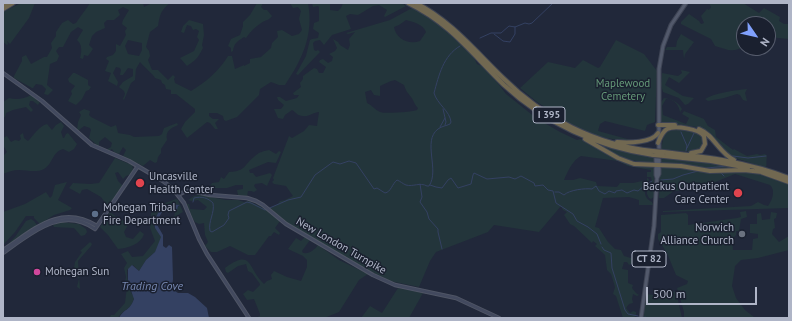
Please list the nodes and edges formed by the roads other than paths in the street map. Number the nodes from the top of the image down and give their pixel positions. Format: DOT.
graph roads {
  1 [pos="6,3"];
  2 [pos="13,3"];
  3 [pos="686,3"];
  4 [pos="3,4"];
  5 [pos="412,4"];
  6 [pos="3,8"];
  7 [pos="3,73"];
  8 [pos="658,125"];
  9 [pos="575,133"];
  10 [pos="658,133"];
  11 [pos="604,140"];
  12 [pos="658,144"];
  13 [pos="653,153"];
  14 [pos="664,154"];
  15 [pos="677,154"];
  16 [pos="740,162"];
  17 [pos="658,165"];
  18 [pos="138,166"];
  19 [pos="762,172"];
  20 [pos="789,178"];
  21 [pos="789,182"];
  22 [pos="178,195"];
  23 [pos="3,251"];
  24 [pos="249,318"];
  25 [pos="499,318"];
  26 [pos="641,318"];
  1 -- 4 [label="highway"];
  2 -- 6 [label="highway"];
  3 -- 8 [label="main road, CT 82"];
  5 -- 9 [label="highway, I 395"];
  5 -- 11 [label="highway, I 395"];
  7 -- 18 [label="main road"];
  8 -- 10 [label="main road, CT 82"];
  8 -- 16 [label="highway"];
  9 -- 13 [label="highway, I 395"];
  9 -- 17 [label="highway"];
  10 -- 11 [label="highway"];
  10 -- 12 [label="main road, CT 82"];
  11 -- 13 [label="highway, I 395"];
  12 -- 15 [label="highway"];
  12 -- 17 [label="main road, CT 82"];
  13 -- 14 [label="highway, I 395, bridge"];
  14 -- 15 [label="highway, I 395"];
  14 -- 19 [label="highway, I 395"];
  15 -- 16 [label="highway, I 395"];
  16 -- 20 [label="highway, I 395"];
  17 -- 19 [label="highway"];
  17 -- 26 [label="main road, CT 82"];
  18 -- 22 [label="main road"];
  18 -- 23 [label="main road"];
  19 -- 21 [label="highway, I 395"];
  22 -- 24 [label="main road"];
  22 -- 25 [label="main road, New London Turnpike"];
}
